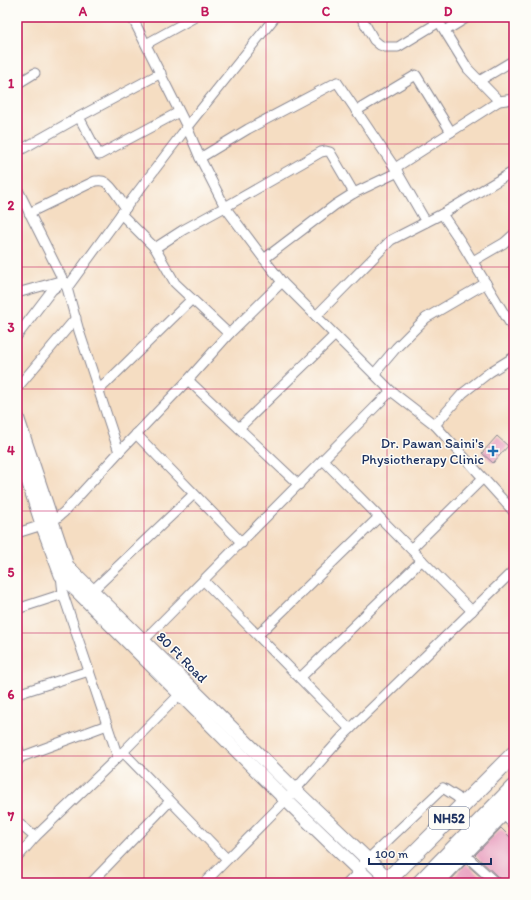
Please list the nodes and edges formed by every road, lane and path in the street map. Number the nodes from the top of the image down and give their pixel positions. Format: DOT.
graph roads {
  1 [pos="132,17"];
  2 [pos="196,17"];
  3 [pos="275,17"];
  4 [pos="361,17"];
  5 [pos="468,17"];
  6 [pos="437,19"];
  7 [pos="445,31"];
  8 [pos="146,44"];
  9 [pos="514,60"];
  10 [pos="35,73"];
  11 [pos="161,73"];
  12 [pos="479,81"];
  13 [pos="17,84"];
  14 [pos="514,99"];
  15 [pos="498,101"];
  16 [pos="356,111"];
  17 [pos="179,112"];
  18 [pos="79,117"];
  19 [pos="187,127"];
  20 [pos="451,132"];
  21 [pos="17,152"];
  22 [pos="200,158"];
  23 [pos="396,170"];
  24 [pos="514,171"];
  25 [pos="17,188"];
  26 [pos="354,194"];
  27 [pos="225,207"];
  28 [pos="123,211"];
  29 [pos="29,213"];
  30 [pos="442,214"];
  31 [pos="426,222"];
  32 [pos="514,234"];
  33 [pos="155,248"];
  34 [pos="264,259"];
  35 [pos="473,261"];
  36 [pos="282,282"];
  37 [pos="65,283"];
  38 [pos="486,283"];
  39 [pos="17,293"];
  40 [pos="192,299"];
  41 [pos="316,316"];
  42 [pos="511,317"];
  43 [pos="76,318"];
  44 [pos="514,330"];
  45 [pos="229,334"];
  46 [pos="335,335"];
  47 [pos="17,336"];
  48 [pos="514,357"];
  49 [pos="374,374"];
  50 [pos="188,380"];
  51 [pos="17,388"];
  52 [pos="99,390"];
  53 [pos="391,391"];
  54 [pos="17,417"];
  55 [pos="435,425"];
  56 [pos="239,428"];
  57 [pos="136,434"];
  58 [pos="17,447"];
  59 [pos="119,452"];
  60 [pos="323,460"];
  61 [pos="483,478"];
  62 [pos="299,484"];
  63 [pos="194,494"];
  64 [pos="514,512"];
  65 [pos="379,517"];
  66 [pos="47,523"];
  67 [pos="17,533"];
  68 [pos="242,543"];
  69 [pos="411,549"];
  70 [pos="422,560"];
  71 [pos="514,570"];
  72 [pos="60,575"];
  73 [pos="204,581"];
  74 [pos="92,591"];
  75 [pos="63,594"];
  76 [pos="17,609"];
  77 [pos="472,611"];
  78 [pos="258,635"];
  79 [pos="144,641"];
  80 [pos="89,671"];
  81 [pos="300,678"];
  82 [pos="185,690"];
  83 [pos="17,694"];
  84 [pos="107,725"];
  85 [pos="350,728"];
  86 [pos="17,745"];
  87 [pos="514,754"];
  88 [pos="121,755"];
  89 [pos="19,760"];
  90 [pos="514,787"];
  91 [pos="295,790"];
  92 [pos="170,800"];
  93 [pos="286,800"];
  94 [pos="461,802"];
  95 [pos="514,803"];
  96 [pos="503,814"];
  97 [pos="17,822"];
  98 [pos="514,824"];
  99 [pos="35,837"];
  100 [pos="464,854"];
  101 [pos="17,858"];
  102 [pos="227,859"];
  103 [pos="368,860"];
  104 [pos="358,870"];
  105 [pos="387,881"];
  106 [pos="91,883"];
  107 [pos="204,883"];
  108 [pos="348,883"];
  109 [pos="372,883"];
  110 [pos="420,883"];
  111 [pos="437,883"];
  112 [pos="496,883"];
  1 -- 8 [label="street"];
  2 -- 8 [label="street"];
  3 -- 19 [label="street"];
  4 -- 6 [label="street"];
  5 -- 7 [label="street"];
  6 -- 7 [label="street"];
  7 -- 12 [label="street"];
  8 -- 11 [label="street"];
  9 -- 12 [label="street"];
  10 -- 13 [label="street"];
  11 -- 17 [label="street"];
  11 -- 18 [label="street"];
  12 -- 15 [label="street"];
  14 -- 15 [label="street"];
  15 -- 20 [label="street"];
  16 -- 20 [label="street"];
  16 -- 22 [label="street"];
  16 -- 23 [label="street"];
  17 -- 18 [label="street"];
  17 -- 19 [label="street"];
  18 -- 21 [label="street"];
  19 -- 22 [label="street"];
  19 -- 28 [label="street"];
  20 -- 23 [label="street"];
  22 -- 27 [label="street"];
  23 -- 26 [label="street"];
  23 -- 31 [label="street"];
  24 -- 30 [label="street"];
  25 -- 29 [label="street"];
  26 -- 27 [label="street"];
  26 -- 34 [label="street"];
  27 -- 33 [label="street"];
  27 -- 34 [label="street"];
  28 -- 29 [label="street"];
  28 -- 33 [label="street"];
  28 -- 37 [label="street"];
  29 -- 37 [label="street"];
  30 -- 31 [label="street"];
  30 -- 35 [label="street"];
  31 -- 41 [label="street"];
  32 -- 35 [label="street"];
  33 -- 40 [label="street"];
  34 -- 36 [label="street"];
  35 -- 38 [label="street"];
  36 -- 41 [label="street"];
  36 -- 45 [label="street"];
  37 -- 39 [label="street"];
  37 -- 43 [label="street"];
  37 -- 47 [label="street"];
  38 -- 42 [label="street"];
  38 -- 49 [label="street"];
  40 -- 45 [label="street"];
  40 -- 52 [label="street"];
  41 -- 46 [label="street"];
  42 -- 44 [label="street"];
  43 -- 51 [label="street"];
  43 -- 52 [label="street"];
  45 -- 50 [label="street"];
  46 -- 49 [label="street"];
  46 -- 56 [label="street"];
  48 -- 55 [label="street"];
  49 -- 53 [label="street"];
  50 -- 56 [label="street"];
  50 -- 57 [label="street"];
  52 -- 59 [label="street"];
  53 -- 55 [label="street"];
  53 -- 60 [label="street"];
  54 -- 66 [label="main road, 80 Ft Road"];
  55 -- 61 [label="street"];
  56 -- 62 [label="street"];
  57 -- 59 [label="street"];
  57 -- 63 [label="street"];
  58 -- 66 [label="main road, 80 Ft Road"];
  59 -- 66 [label="street"];
  60 -- 62 [label="street"];
  60 -- 65 [label="street"];
  61 -- 64 [label="street"];
  61 -- 69 [label="street"];
  62 -- 68 [label="street"];
  63 -- 68 [label="street"];
  63 -- 74 [label="street"];
  65 -- 69 [label="street"];
  65 -- 78 [label="street"];
  66 -- 67 [label="street"];
  66 -- 72 [label="main road, 80 Ft Road"];
  66 -- 74 [label="main road, 80 Ft Road"];
  68 -- 73 [label="street"];
  69 -- 70 [label="street"];
  70 -- 77 [label="street"];
  70 -- 81 [label="street"];
  71 -- 77 [label="street"];
  72 -- 75 [label="street"];
  72 -- 82 [label="main road, 80 Ft Road"];
  73 -- 78 [label="street"];
  73 -- 79 [label="street"];
  74 -- 79 [label="main road, 80 Ft Road"];
  75 -- 76 [label="street"];
  75 -- 80 [label="street"];
  77 -- 85 [label="street"];
  78 -- 81 [label="street"];
  79 -- 82 [label="main road, 80 Ft Road"];
  80 -- 83 [label="street"];
  80 -- 84 [label="street"];
  81 -- 85 [label="street"];
  82 -- 88 [label="street"];
  82 -- 91 [label="main road, 80 Ft Road"];
  82 -- 93 [label="main road, 80 Ft Road"];
  84 -- 88 [label="street"];
  84 -- 89 [label="street"];
  85 -- 91 [label="street"];
  86 -- 89 [label="street"];
  87 -- 105 [label="highway, NH52"];
  88 -- 92 [label="street"];
  88 -- 99 [label="street"];
  90 -- 110 [label="highway, NH52"];
  91 -- 93 [label="street"];
  91 -- 103 [label="main road, 80 Ft Road"];
  92 -- 102 [label="street"];
  92 -- 106 [label="street"];
  93 -- 102 [label="street"];
  93 -- 104 [label="main road, 80 Ft Road"];
  94 -- 103 [label="street"];
  95 -- 96 [label="main road"];
  96 -- 98 [label="street"];
  96 -- 100 [label="main road"];
  97 -- 99 [label="street"];
  99 -- 101 [label="street"];
  100 -- 111 [label="main road"];
  100 -- 112 [label="street"];
  102 -- 107 [label="street"];
  103 -- 104 [label="street"];
  103 -- 105 [label="main road, 80 Ft Road"];
  104 -- 108 [label="street"];
  104 -- 109 [label="main road, 80 Ft Road"];
}
